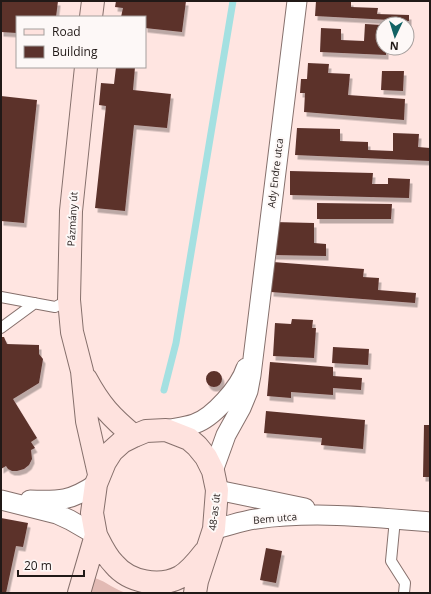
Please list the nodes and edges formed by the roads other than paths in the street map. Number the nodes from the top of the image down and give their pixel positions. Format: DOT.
graph roads {
  1 [pos="93,1"];
  2 [pos="297,1"];
  3 [pos="91,16"];
  4 [pos="86,68"];
  5 [pos="1,298"];
  6 [pos="69,300"];
  7 [pos="35,302"];
  8 [pos="1,328"];
  9 [pos="254,346"];
  10 [pos="82,371"];
  11 [pos="166,430"];
  12 [pos="134,436"];
  13 [pos="98,479"];
  14 [pos="215,480"];
  15 [pos="1,500"];
  16 [pos="338,515"];
  17 [pos="394,519"];
  18 [pos="430,522"];
  19 [pos="214,529"];
  20 [pos="96,535"];
  21 [pos="205,552"];
  22 [pos="79,593"];
  23 [pos="195,593"];
  24 [pos="404,593"];
  1 -- 3 [label="main road"];
  2 -- 9 [label="street, Ady Endre utca"];
  4 -- 6 [label="main road, Pázmány út"];
  5 -- 7 [label="lane"];
  6 -- 7 [label="lane"];
  6 -- 10 [label="main road, Pázmány út"];
  7 -- 8 [label="lane"];
  9 -- 11 [label="street, Ady Endre utca"];
  9 -- 14 [label="street, Ady Endre utca"];
  10 -- 12 [label="main road, Pázmány út"];
  10 -- 13 [label="main road, Pázmány út"];
  11 -- 12 [label="main road"];
  11 -- 14 [label="main road"];
  12 -- 13 [label="main road"];
  13 -- 15 [label="street"];
  13 -- 20 [label="main road"];
  14 -- 16 [label="street, Bem utca"];
  14 -- 19 [label="main road, 48-as út"];
  15 -- 20 [label="street"];
  16 -- 17 [label="street, Bem utca"];
  16 -- 19 [label="street, Bem utca"];
  17 -- 18 [label="street, Bem utca"];
  17 -- 24 [label="lane"];
  19 -- 21 [label="main road, 48-as út"];
  20 -- 21 [label="main road"];
  20 -- 22 [label="main road"];
  21 -- 23 [label="main road, 48-as út"];
}
